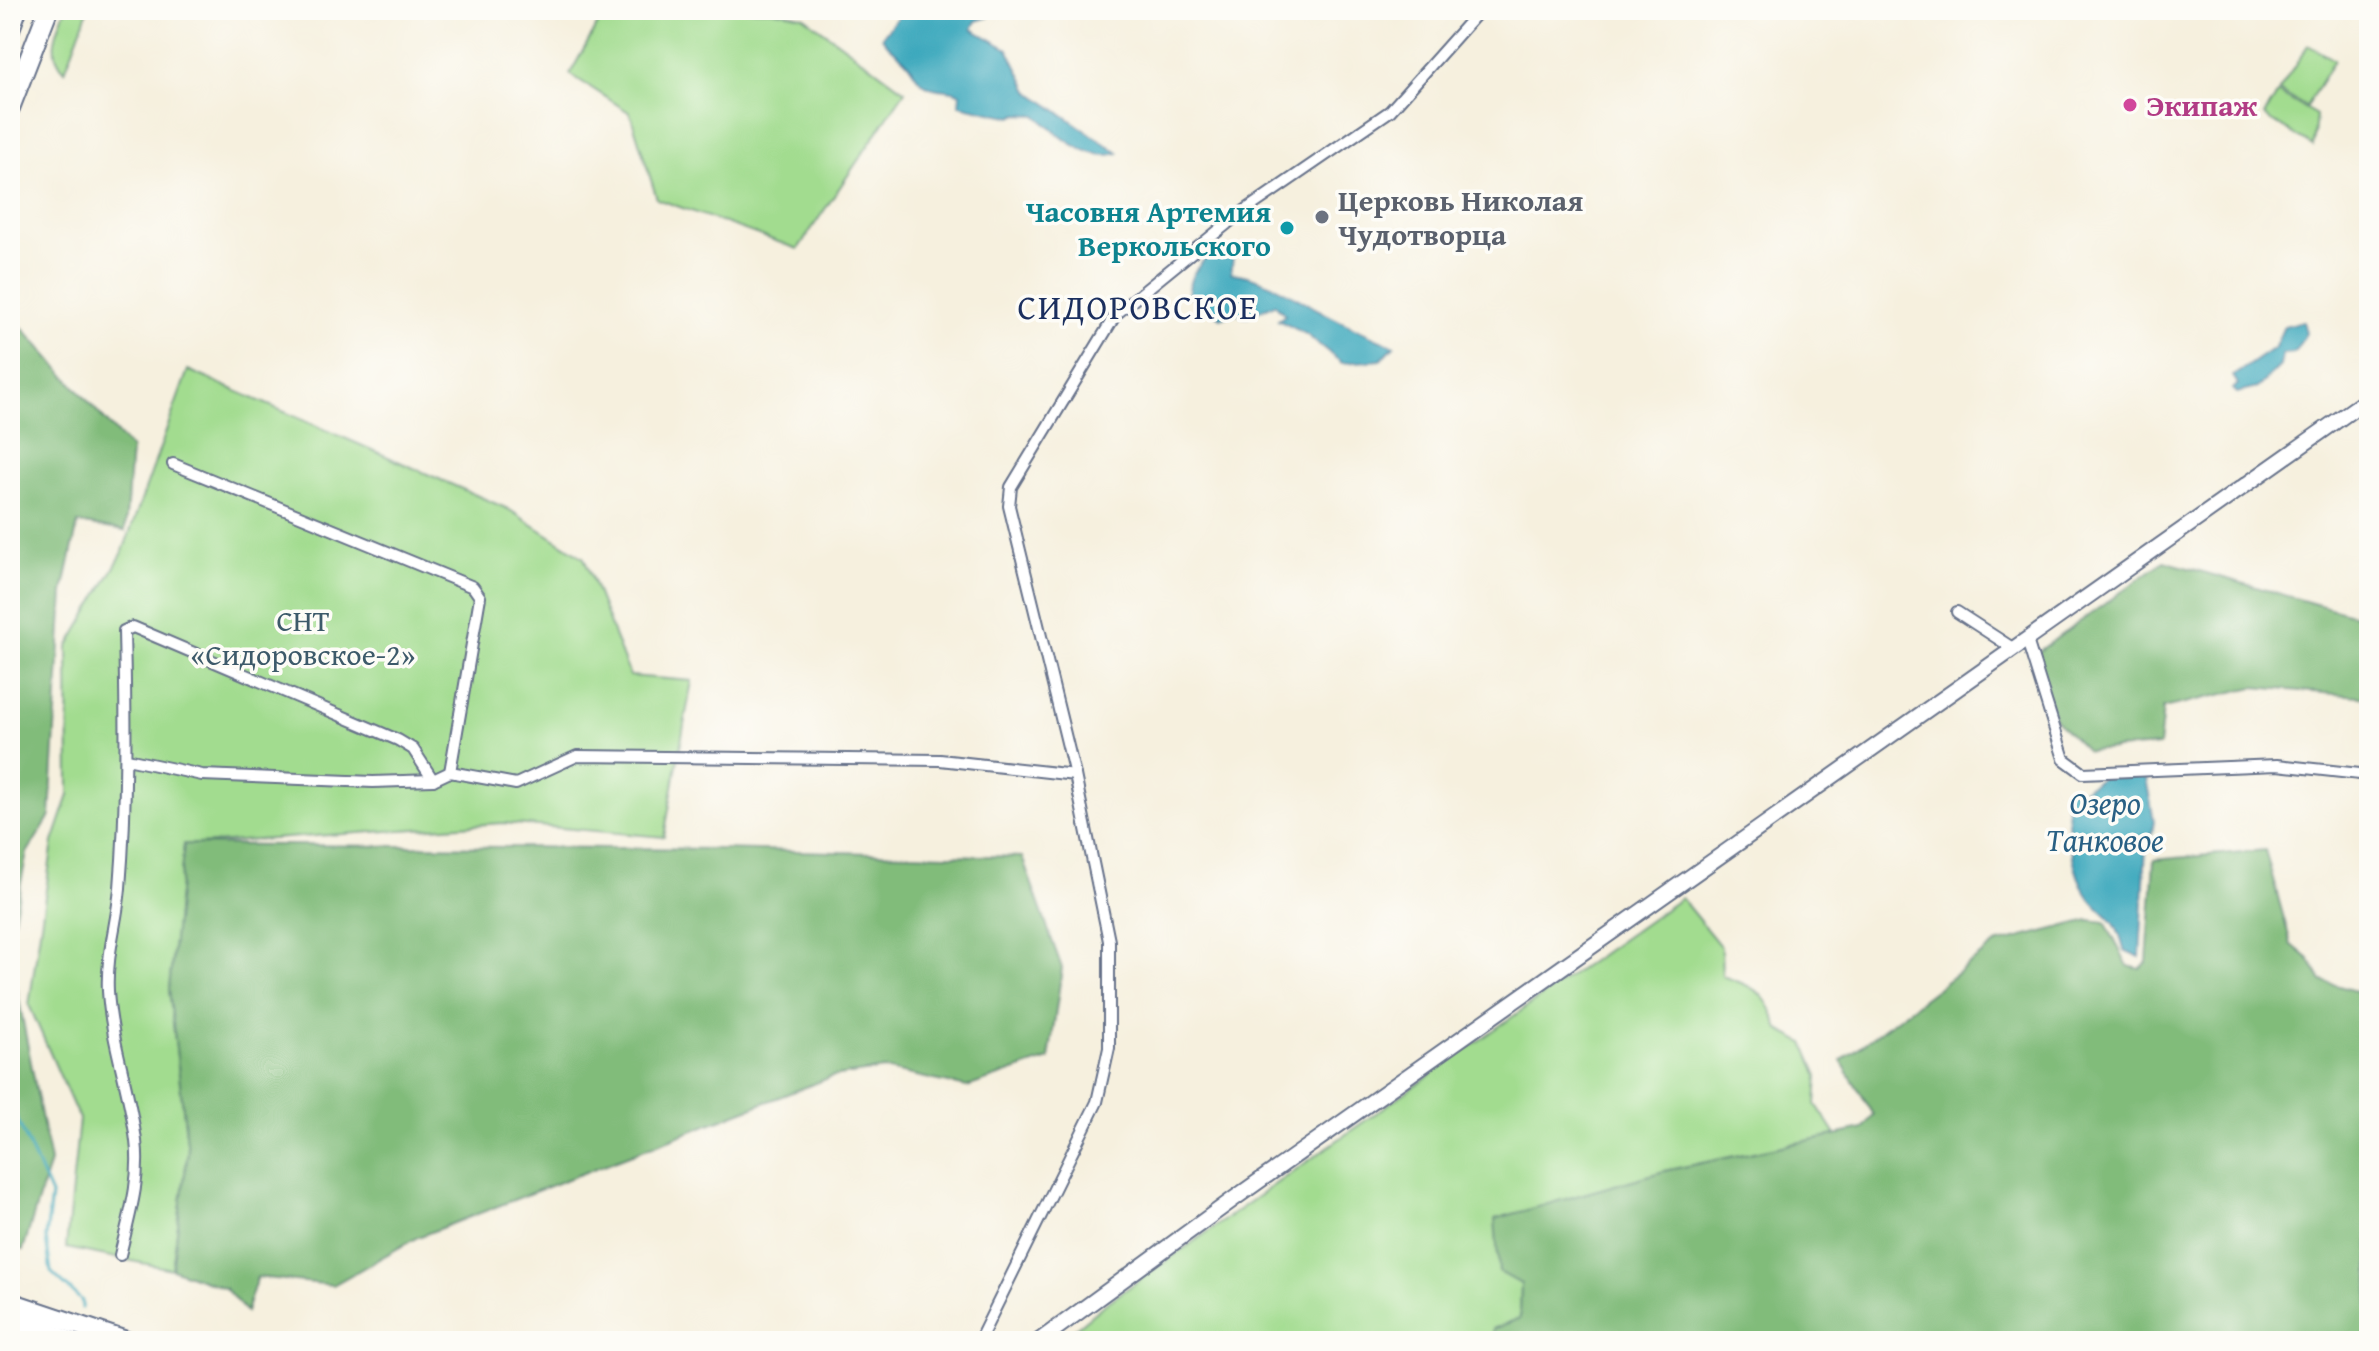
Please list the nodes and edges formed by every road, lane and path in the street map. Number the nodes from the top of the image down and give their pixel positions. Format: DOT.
graph roads {
  1 [pos="17,10"];
  2 [pos="48,10"];
  3 [pos="1480,10"];
  4 [pos="10,29"];
  5 [pos="10,108"];
  6 [pos="2369,398"];
  7 [pos="173,464"];
  8 [pos="1957,612"];
  9 [pos="2020,644"];
  10 [pos="127,759"];
  11 [pos="450,772"];
  12 [pos="1075,775"];
  13 [pos="2369,775"];
  14 [pos="433,780"];
  15 [pos="120,1255"];
  16 [pos="10,1289"];
  17 [pos="10,1302"];
  18 [pos="10,1322"];
  19 [pos="84,1327"];
  20 [pos="61,1338"];
  21 [pos="126,1341"];
  22 [pos="979,1341"];
  23 [pos="1039,1341"];
  1 -- 4 [label="highway"];
  2 -- 5 [label="highway"];
  3 -- 12 [label="street"];
  6 -- 9 [label="street"];
  7 -- 11 [label="street"];
  8 -- 9 [label="street"];
  9 -- 13 [label="street"];
  9 -- 23 [label="street"];
  10 -- 14 [label="street"];
  10 -- 14 [label="street"];
  10 -- 15 [label="street"];
  11 -- 12 [label="street"];
  11 -- 14 [label="street"];
  12 -- 22 [label="street"];
  16 -- 19 [label="highway"];
  17 -- 19 [label="highway"];
  18 -- 20 [label="highway"];
  19 -- 21 [label="highway"];
}
